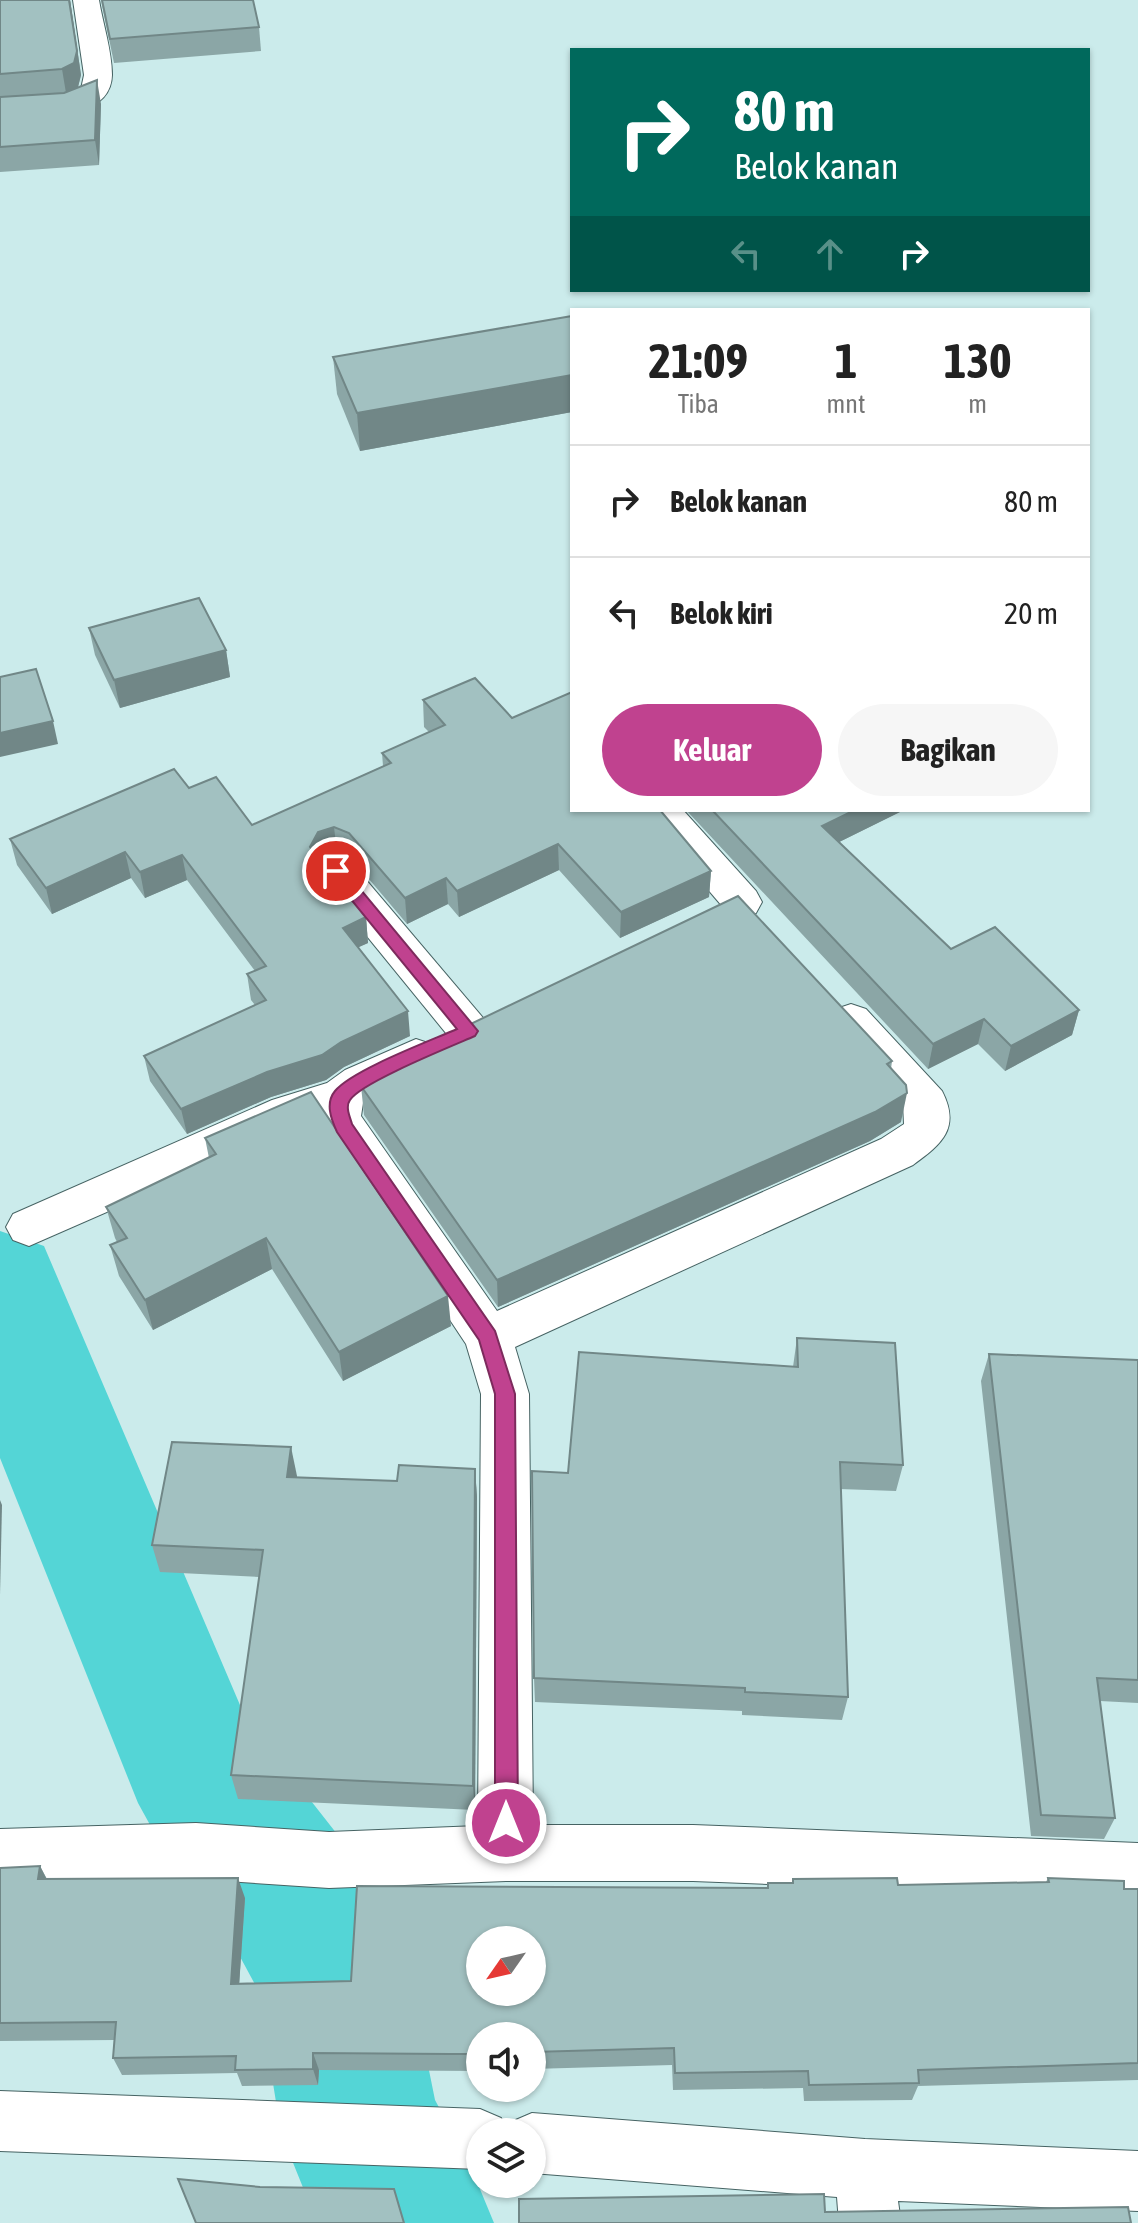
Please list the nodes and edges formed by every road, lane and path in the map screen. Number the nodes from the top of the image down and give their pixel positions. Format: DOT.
graph roads {
  1 [pos="86,0"];
  2 [pos="0,110"];
  3 [pos="662,812"];
  4 [pos="336,871"];
  5 [pos="742,902"];
  6 [pos="699,923"];
  7 [pos="773,936"];
  8 [pos="825,991"];
  9 [pos="342,1095"];
  10 [pos="29,1227"];
  11 [pos="488,1337"];
  12 [pos="506,1853"];
  13 [pos="0,1857"];
  14 [pos="1138,1871"];
  15 [pos="0,2121"];
  16 [pos="466,2138"];
  17 [pos="546,2145"];
  18 [pos="1138,2181"];
  19 [pos="867,2196"];
  1 -- 2 [label="street"];
  3 -- 5 [label="street"];
  4 -- 9 [label="street"];
  5 -- 6 [label="street"];
  5 -- 7 [label="street"];
  8 -- 11 [label="street"];
  9 -- 10 [label="street"];
  9 -- 11 [label="street"];
  11 -- 12 [label="street"];
  12 -- 13 [label="street"];
  12 -- 14 [label="street"];
  15 -- 16 [label="street"];
  17 -- 19 [label="street"];
  18 -- 19 [label="street"];
}
